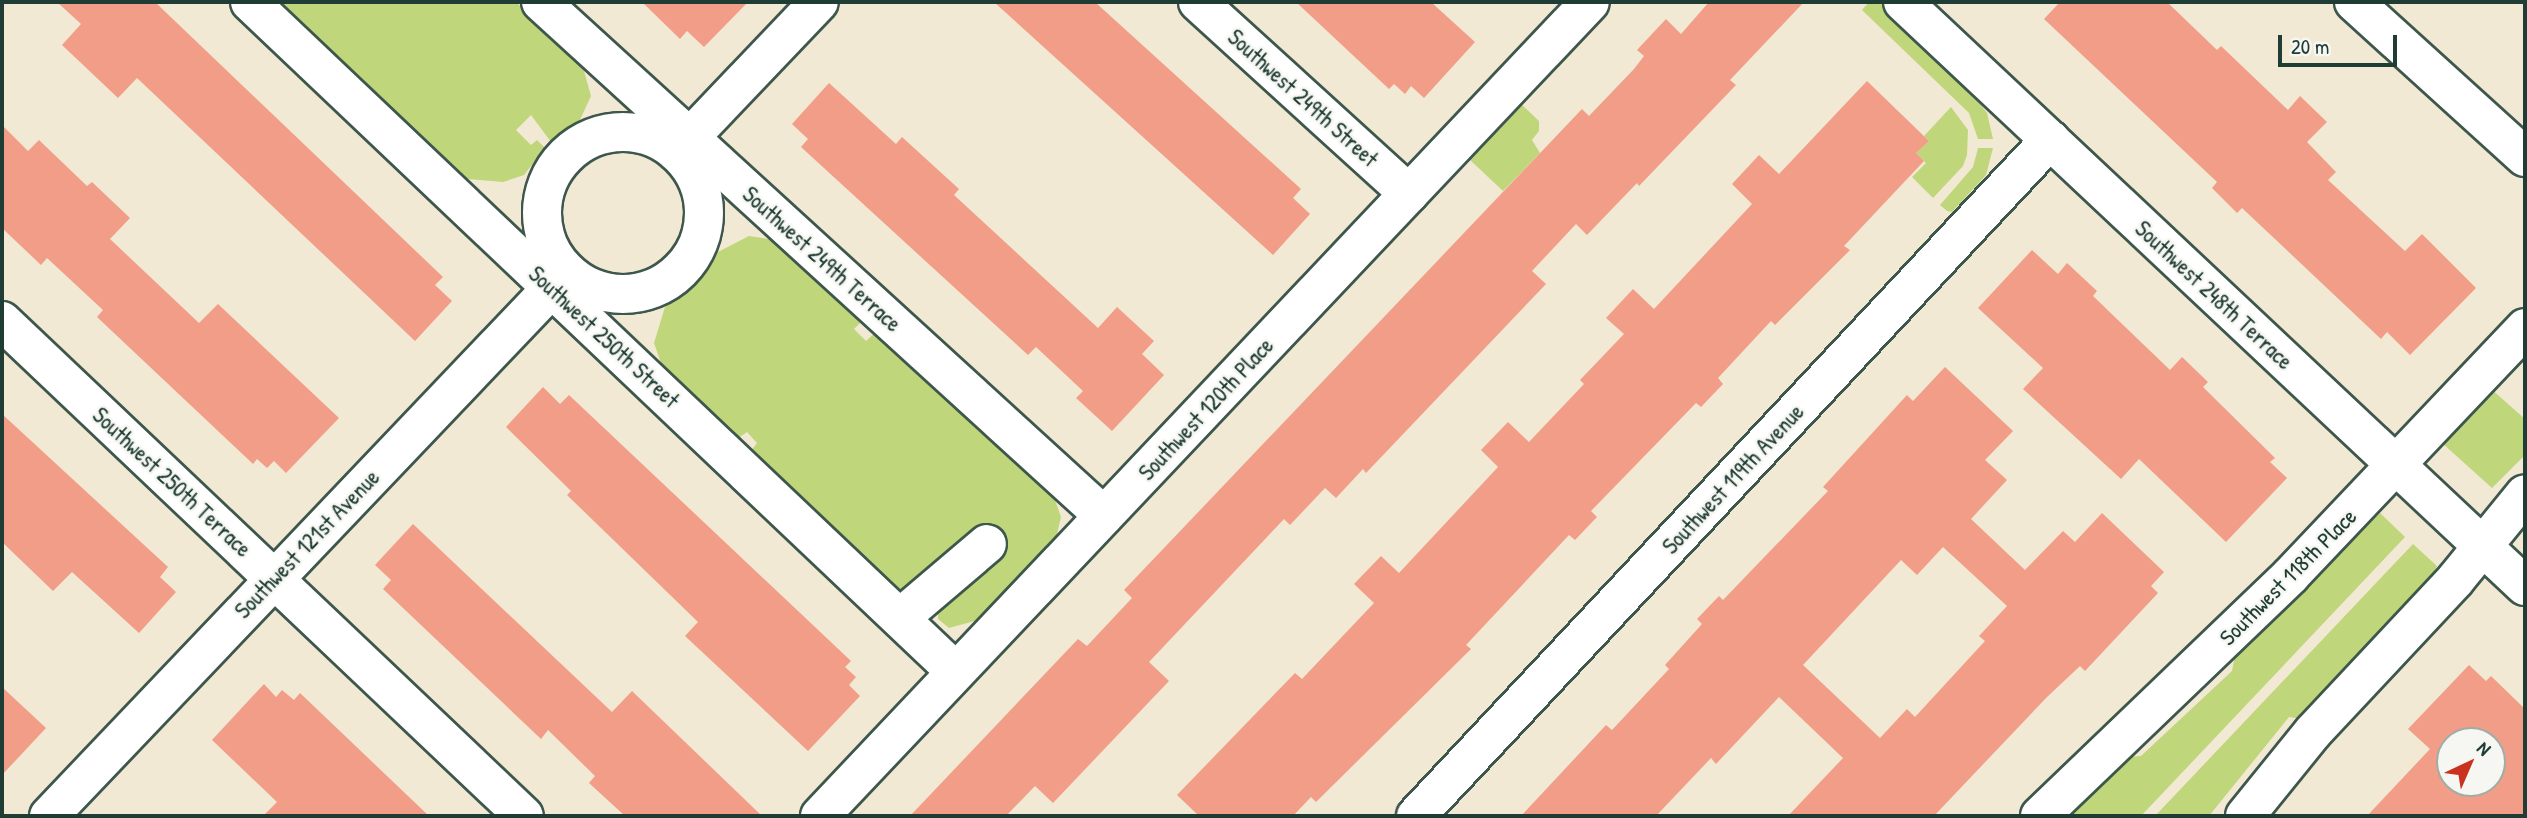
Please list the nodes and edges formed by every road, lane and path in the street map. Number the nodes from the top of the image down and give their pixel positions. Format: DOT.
graph roads {
  1 [pos="250,2"];
  2 [pos="541,2"];
  3 [pos="819,2"];
  4 [pos="1198,2"];
  5 [pos="1590,2"];
  6 [pos="1903,2"];
  7 [pos="2354,2"];
  8 [pos="2050,140"];
  9 [pos="683,145"];
  10 [pos="2525,157"];
  11 [pos="1409,194"];
  12 [pos="559,280"];
  13 [pos="2,321"];
  14 [pos="2525,328"];
  15 [pos="2396,466"];
  16 [pos="2525,494"];
  17 [pos="1104,516"];
  18 [pos="987,544"];
  19 [pos="2482,545"];
  20 [pos="273,578"];
  21 [pos="2525,586"];
  22 [pos="900,618"];
  23 [pos="956,672"];
  24 [pos="49,816"];
  25 [pos="524,816"];
  26 [pos="820,816"];
  27 [pos="1416,816"];
  28 [pos="2040,816"];
  29 [pos="2245,816"];
  1 -- 12 [label="street, Southwest 250th Street"];
  2 -- 9 [label="street, Southwest 249th Terrace"];
  3 -- 9 [label="street"];
  4 -- 11 [label="street, Southwest 249th Street"];
  5 -- 11 [label="street, Southwest 120th Place"];
  6 -- 8 [label="street, Southwest 248th Terrace"];
  7 -- 10 [label="street"];
  8 -- 15 [label="street, Southwest 248th Terrace"];
  8 -- 27 [label="street, Southwest 119th Avenue"];
  9 -- 12 [label="street"];
  9 -- 12 [label="street"];
  9 -- 17 [label="street, Southwest 249th Terrace"];
  11 -- 17 [label="street, Southwest 120th Place"];
  12 -- 20 [label="street, Southwest 121st Avenue"];
  12 -- 22 [label="street, Southwest 250th Street"];
  13 -- 20 [label="street, Southwest 250th Terrace"];
  14 -- 15 [label="street, Southwest 118th Place"];
  15 -- 19 [label="street, Southwest 248th Terrace"];
  15 -- 28 [label="street, Southwest 118th Place"];
  16 -- 19 [label="street"];
  17 -- 23 [label="street, Southwest 120th Place"];
  18 -- 22 [label="street"];
  19 -- 21 [label="street, Southwest 248th Terrace"];
  19 -- 29 [label="street"];
  20 -- 24 [label="street, Southwest 121st Avenue"];
  20 -- 25 [label="street, Southwest 250th Terrace"];
  22 -- 23 [label="street, Southwest 250th Street"];
  23 -- 26 [label="street, Southwest 120th Place"];
}
